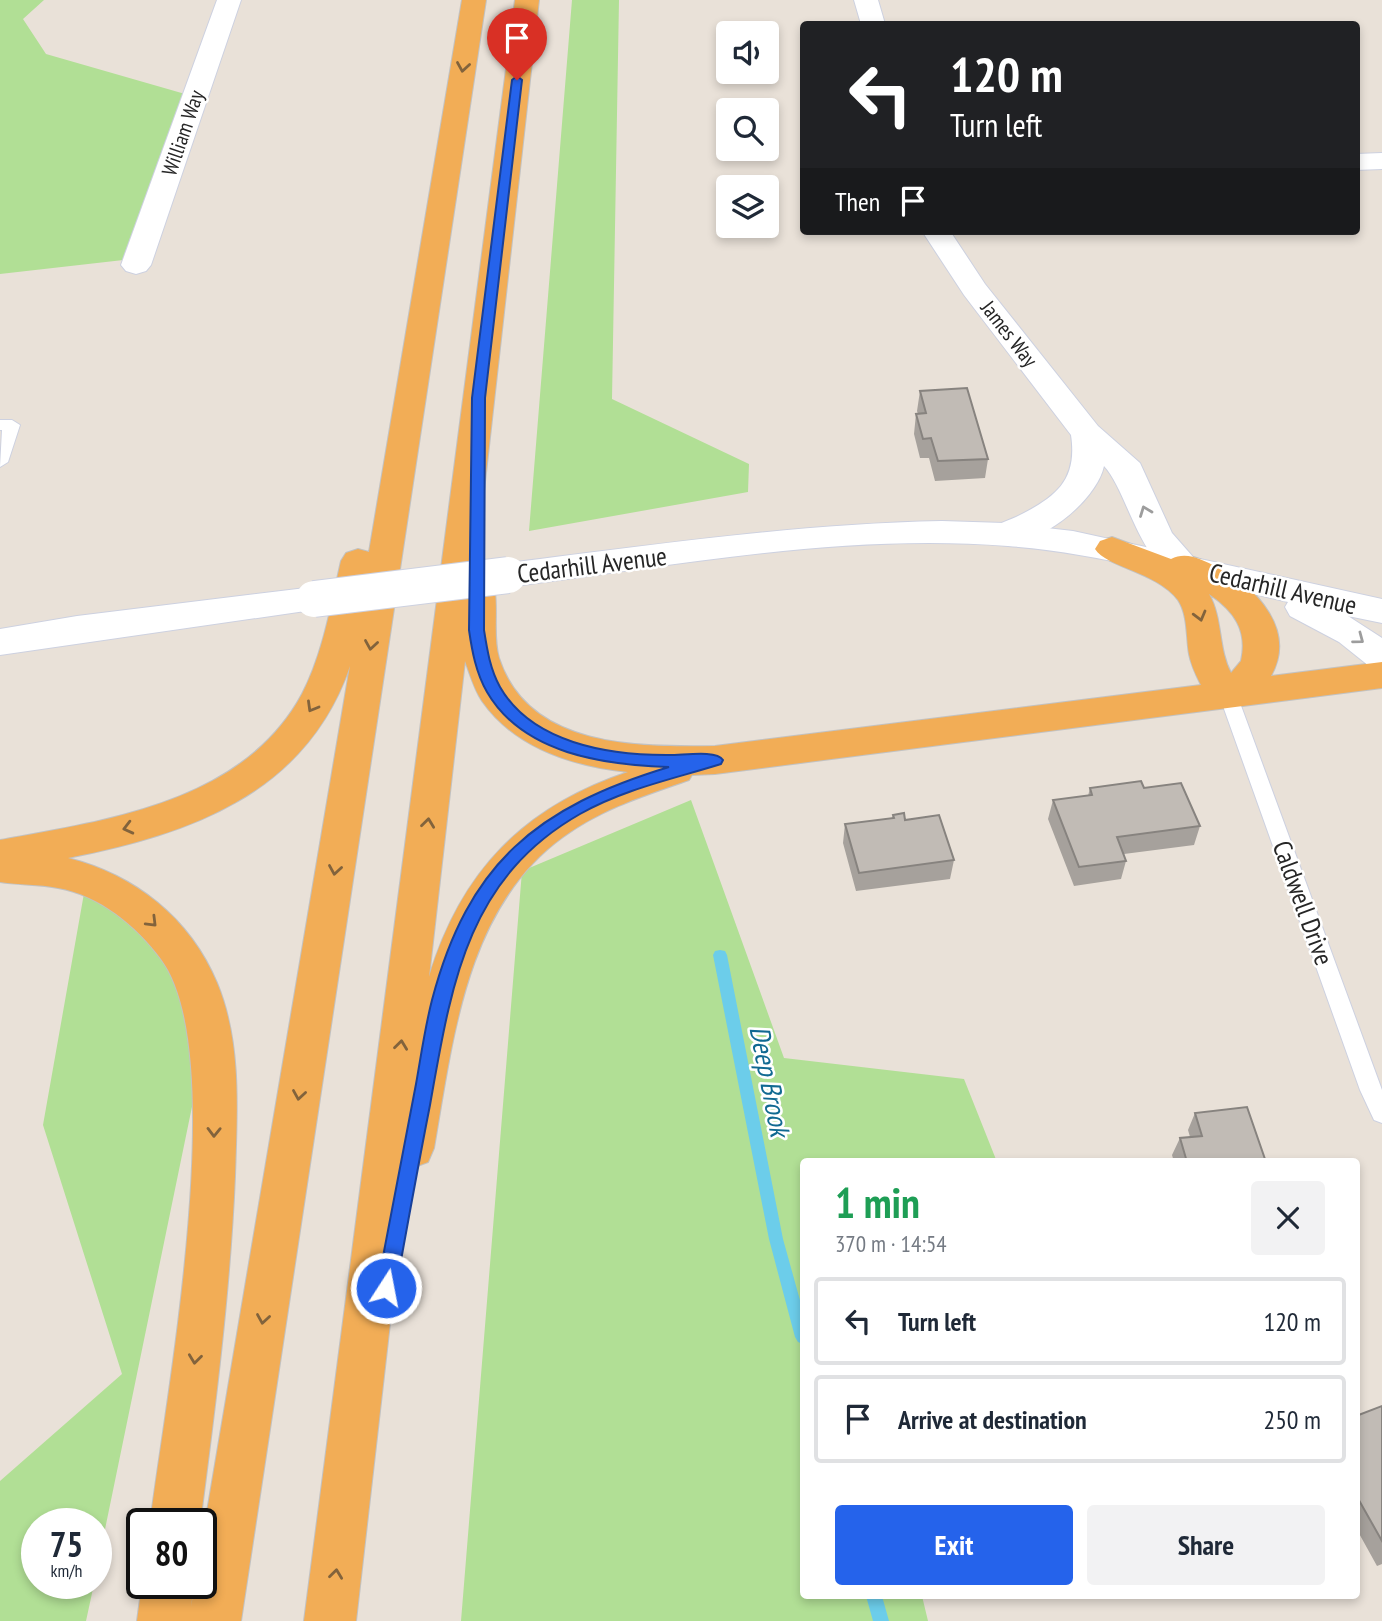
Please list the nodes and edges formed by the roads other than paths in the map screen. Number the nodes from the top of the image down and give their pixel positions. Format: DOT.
graph roads {
  1 [pos="229,0"];
  2 [pos="474,0"];
  3 [pos="527,0"];
  4 [pos="866,0"];
  5 [pos="872,21"];
  6 [pos="1382,161"];
  7 [pos="1360,162"];
  8 [pos="939,235"];
  9 [pos="435,239"];
  10 [pos="136,265"];
  11 [pos="478,398"];
  12 [pos="0,425"];
  13 [pos="1087,433"];
  14 [pos="0,462"];
  15 [pos="1006,534"];
  16 [pos="1112,549"];
  17 [pos="1184,566"];
  18 [pos="1382,611"];
  19 [pos="0,642"];
  20 [pos="1382,657"];
  21 [pos="1382,675"];
  22 [pos="1227,692"];
  23 [pos="715,760"];
  24 [pos="0,856"];
  25 [pos="0,866"];
  26 [pos="1382,1113"];
  27 [pos="177,1508"];
  28 [pos="342,1527"];
  29 [pos="166,1599"];
  30 [pos="163,1621"];
  31 [pos="215,1621"];
  32 [pos="330,1621"];
  1 -- 10 [label="main road, William Way"];
  2 -- 9 [label="highway, one-way"];
  3 -- 11 [label="highway"];
  4 -- 5 [label="main road"];
  6 -- 7 [label="main road"];
  8 -- 13 [label="main road, James Way"];
  9 -- 24 [label="highway, one-way"];
  9 -- 31 [label="highway, one-way"];
  11 -- 23 [label="highway"];
  28 -- 11 [label="highway, one-way"];
  12 -- 14 [label="lane"];
  13 -- 15 [label="main road"];
  17 -- 13 [label="main road, James Way, one-way"];
  15 -- 16 [label="main road, Cedarhill Avenue"];
  15 -- 19 [label="main road, Cedarhill Avenue, bridge"];
  16 -- 17 [label="main road, Cedarhill Avenue"];
  16 -- 22 [label="highway, one-way"];
  17 -- 18 [label="main road, Cedarhill Avenue"];
  17 -- 20 [label="main road, Cedarhill Avenue, one-way"];
  17 -- 22 [label="highway"];
  21 -- 22 [label="highway"];
  22 -- 23 [label="highway"];
  22 -- 26 [label="lane, Caldwell Drive"];
  23 -- 28 [label="highway"];
  25 -- 27 [label="highway, one-way"];
  32 -- 28 [label="highway, one-way"];
  29 -- 30 [label="highway"];
}
